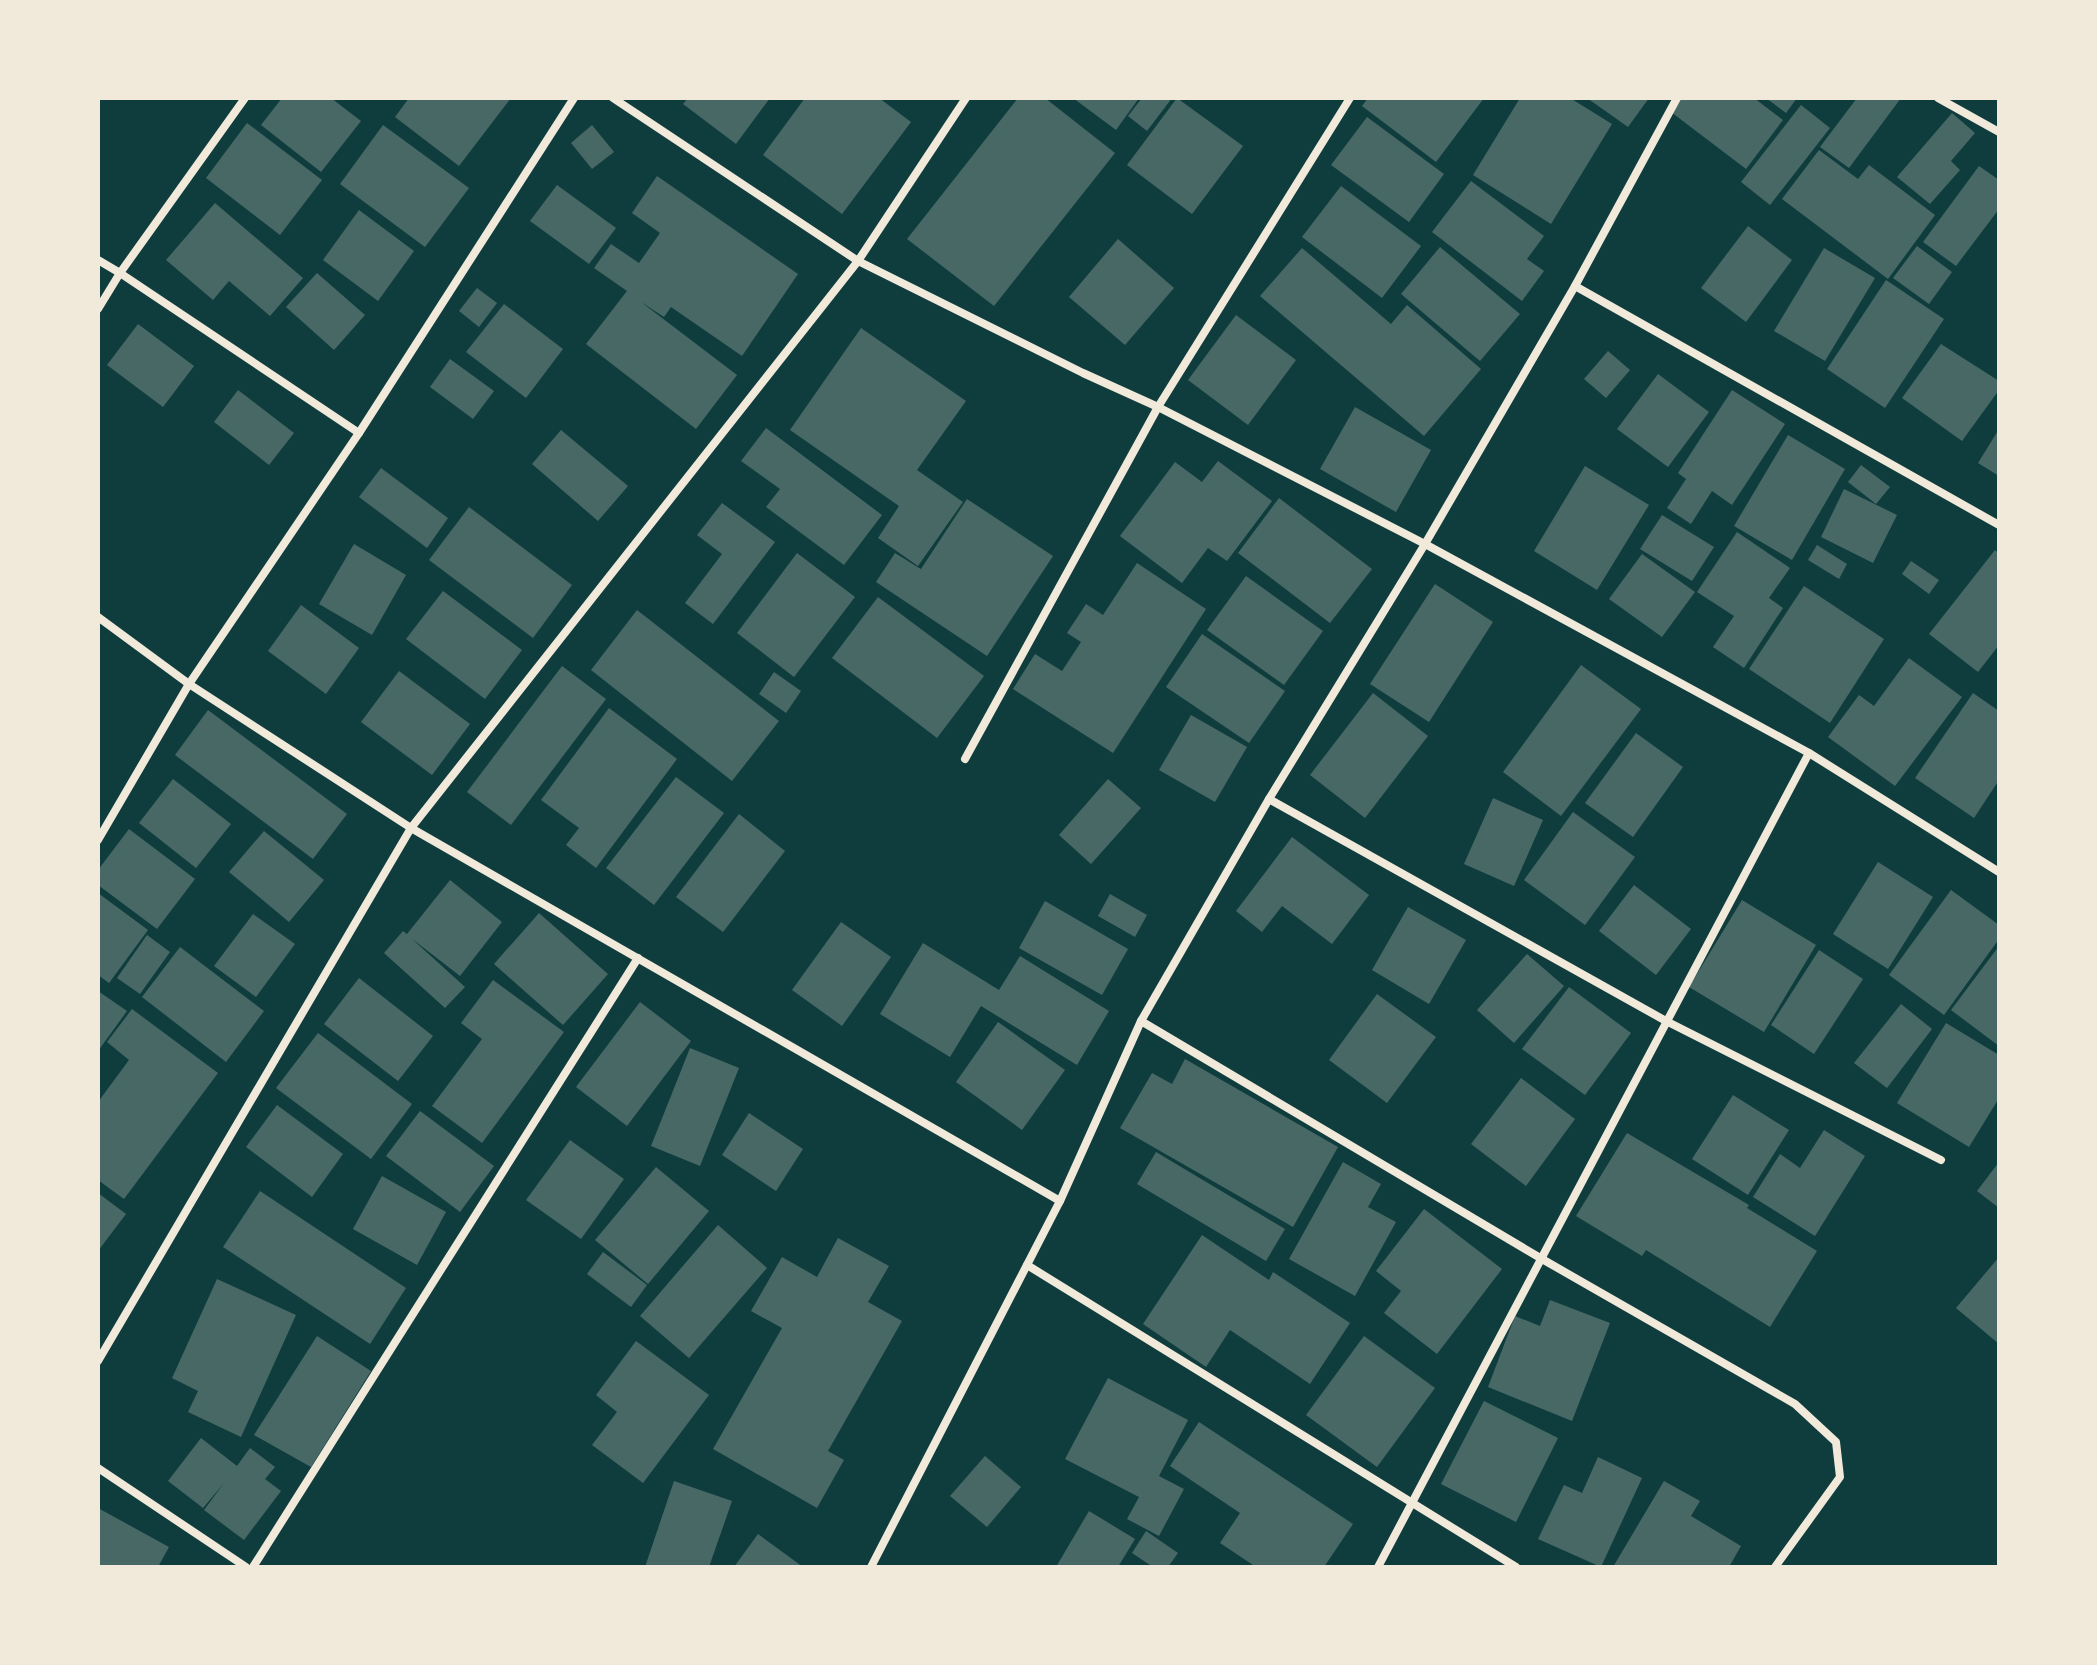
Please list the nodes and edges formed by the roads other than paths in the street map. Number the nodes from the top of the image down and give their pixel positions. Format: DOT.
graph roads {
  1 [pos="245,98"];
  2 [pos="574,98"];
  3 [pos="613,98"];
  4 [pos="966,98"];
  5 [pos="1350,98"];
  6 [pos="1677,98"];
  7 [pos="1938,98"];
  8 [pos="1999,132"];
  9 [pos="98,260"];
  10 [pos="858,261"];
  11 [pos="120,273"];
  12 [pos="1575,286"];
  13 [pos="98,309"];
  14 [pos="1158,407"];
  15 [pos="359,433"];
  16 [pos="1999,525"];
  17 [pos="1425,544"];
  18 [pos="98,617"];
  19 [pos="189,684"];
  20 [pos="1809,753"];
  21 [pos="965,759"];
  22 [pos="1269,799"];
  23 [pos="411,828"];
  24 [pos="98,840"];
  25 [pos="1999,872"];
  26 [pos="638,958"];
  27 [pos="1141,1021"];
  28 [pos="1666,1021"];
  29 [pos="1941,1160"];
  30 [pos="1060,1201"];
  31 [pos="1542,1259"];
  32 [pos="1027,1265"];
  33 [pos="98,1361"];
  34 [pos="98,1468"];
  35 [pos="1413,1505"];
  36 [pos="246,1567"];
  37 [pos="253,1567"];
  38 [pos="871,1567"];
  39 [pos="1378,1567"];
  40 [pos="1516,1567"];
  41 [pos="1775,1567"];
  1 -- 11 [label="street"];
  2 -- 15 [label="street"];
  3 -- 10 [label="street"];
  4 -- 10 [label="street"];
  5 -- 14 [label="street"];
  6 -- 12 [label="street"];
  7 -- 8 [label="street"];
  9 -- 11 [label="street"];
  10 -- 14 [label="street"];
  10 -- 23 [label="street"];
  11 -- 13 [label="street"];
  11 -- 15 [label="street"];
  12 -- 16 [label="street"];
  12 -- 17 [label="street"];
  14 -- 17 [label="street"];
  14 -- 21 [label="street"];
  15 -- 19 [label="street"];
  17 -- 20 [label="street"];
  17 -- 22 [label="street"];
  18 -- 19 [label="street"];
  19 -- 23 [label="street"];
  19 -- 24 [label="street"];
  20 -- 25 [label="street"];
  20 -- 28 [label="street"];
  22 -- 27 [label="street"];
  22 -- 28 [label="street"];
  23 -- 26 [label="street"];
  23 -- 33 [label="street"];
  26 -- 30 [label="street"];
  26 -- 37 [label="street"];
  27 -- 30 [label="street"];
  27 -- 31 [label="street"];
  28 -- 29 [label="street"];
  28 -- 31 [label="street"];
  30 -- 32 [label="street"];
  31 -- 35 [label="street"];
  31 -- 41 [label="street"];
  32 -- 35 [label="street"];
  32 -- 38 [label="street"];
  34 -- 36 [label="street"];
  35 -- 39 [label="street"];
  35 -- 40 [label="street"];
}
